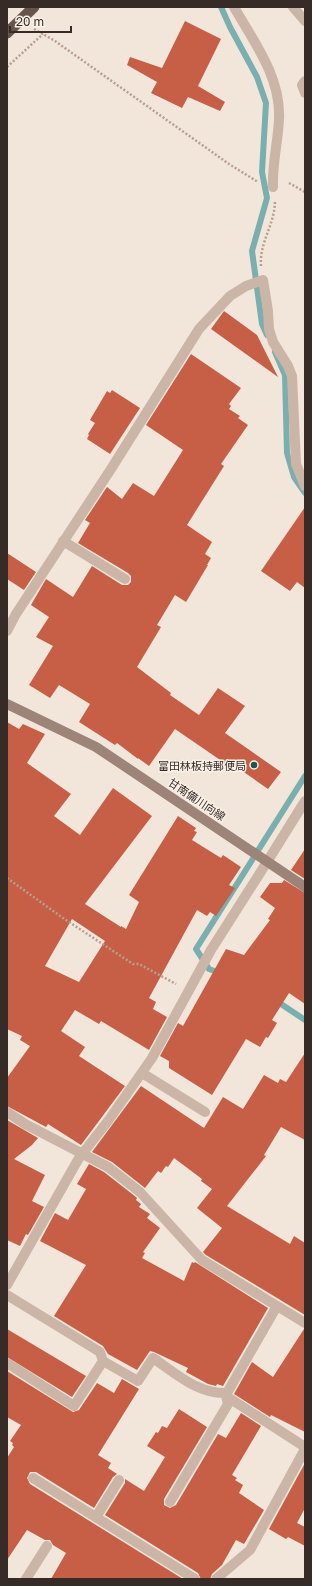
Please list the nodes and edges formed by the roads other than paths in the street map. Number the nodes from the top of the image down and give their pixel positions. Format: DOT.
graph roads {
  1 [pos="34,7"];
  2 [pos="234,7"];
  3 [pos="293,7"];
  4 [pos="305,21"];
  5 [pos="7,33"];
  6 [pos="305,81"];
  7 [pos="305,93"];
  8 [pos="273,187"];
  9 [pos="305,486"];
  10 [pos="63,541"];
  11 [pos="125,578"];
  12 [pos="8,622"];
  13 [pos="7,704"];
  14 [pos="305,801"];
  15 [pos="267,862"];
  16 [pos="305,887"];
  17 [pos="142,1073"];
  18 [pos="7,1112"];
  19 [pos="204,1112"];
  20 [pos="83,1154"];
  21 [pos="7,1284"];
  22 [pos="7,1294"];
  23 [pos="278,1306"];
  24 [pos="305,1323"];
  25 [pos="103,1361"];
  26 [pos="7,1363"];
  27 [pos="226,1395"];
  28 [pos="305,1448"];
  29 [pos="33,1478"];
  30 [pos="119,1480"];
  31 [pos="170,1502"];
  32 [pos="96,1517"];
  33 [pos="47,1546"];
  34 [pos="26,1579"];
  35 [pos="195,1579"];
  36 [pos="216,1579"];
  1 -- 5 [label="highway"];
  2 -- 8 [label="street"];
  3 -- 4 [label="street"];
  6 -- 7 [label="street"];
  9 -- 10 [label="street"];
  10 -- 11 [label="street"];
  10 -- 12 [label="street"];
  13 -- 15 [label="main road, 甘南備川向線"];
  14 -- 15 [label="street"];
  15 -- 16 [label="main road, 甘南備川向線"];
  15 -- 17 [label="street"];
  17 -- 19 [label="street"];
  17 -- 20 [label="street"];
  18 -- 20 [label="street"];
  20 -- 21 [label="street"];
  20 -- 23 [label="street"];
  22 -- 25 [label="street"];
  23 -- 24 [label="street"];
  23 -- 27 [label="street"];
  25 -- 26 [label="street"];
  25 -- 27 [label="street"];
  27 -- 28 [label="street"];
  27 -- 31 [label="street"];
  28 -- 36 [label="street"];
  29 -- 32 [label="street"];
  30 -- 32 [label="street"];
  32 -- 35 [label="street"];
  33 -- 34 [label="street"];
}
